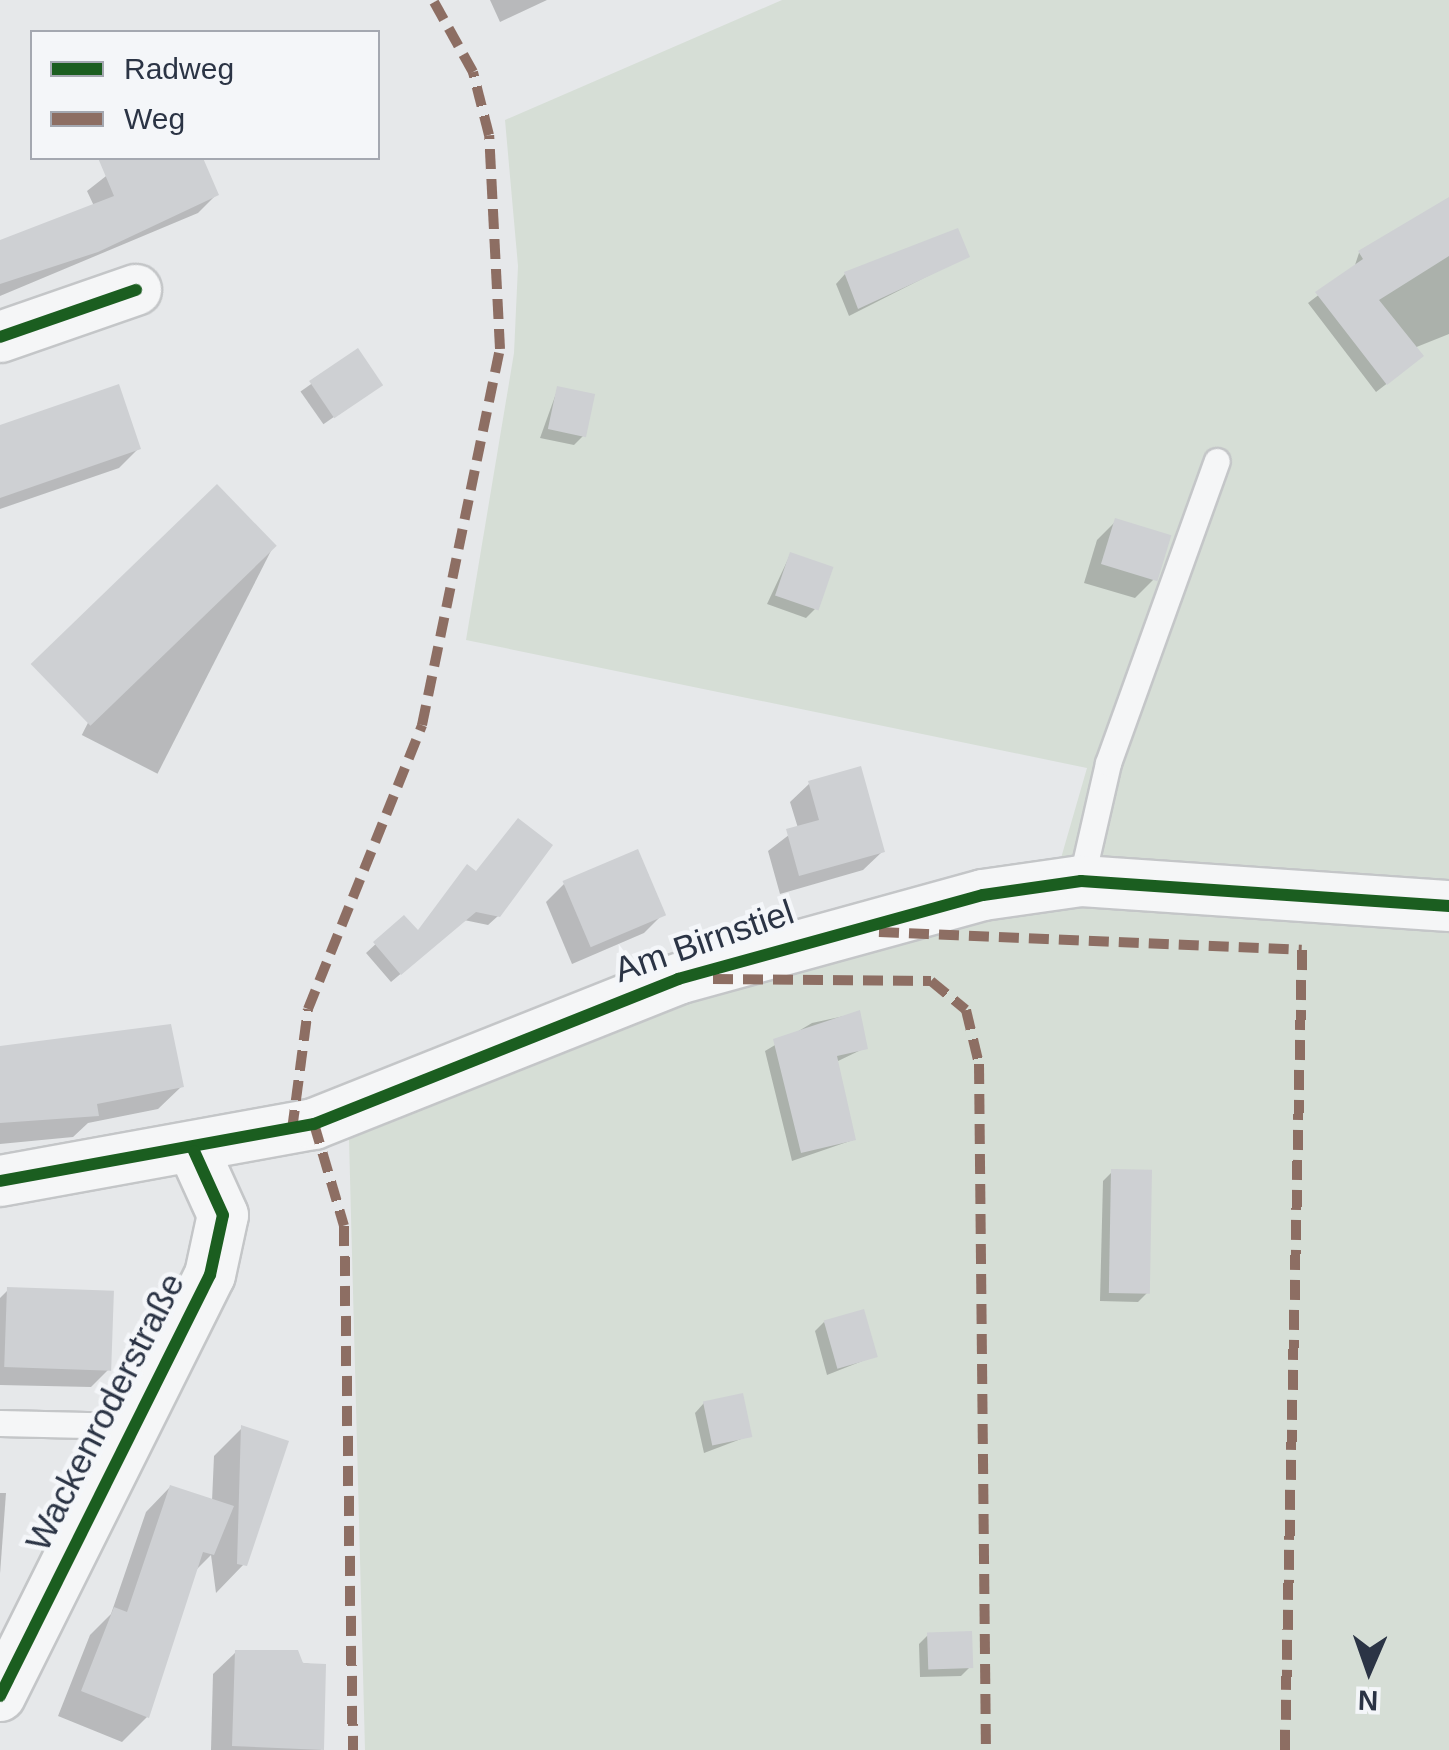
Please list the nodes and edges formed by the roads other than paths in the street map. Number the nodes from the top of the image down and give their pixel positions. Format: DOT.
graph roads {
  1 [pos="136,290"];
  2 [pos="0,337"];
  3 [pos="1217,461"];
  4 [pos="1081,881"];
  5 [pos="1449,906"];
  6 [pos="194,1151"];
  7 [pos="0,1181"];
  8 [pos="0,1424"];
  9 [pos="130,1426"];
  10 [pos="4,1671"];
  1 -- 2 [label="street"];
  3 -- 4 [label="lane"];
  4 -- 5 [label="street, Am Birnstiel"];
  4 -- 6 [label="street, Am Birnstiel"];
  6 -- 7 [label="street, Am Birnstiel"];
  6 -- 9 [label="street, Wackenroderstraße"];
  8 -- 9 [label="lane"];
  9 -- 10 [label="street, Wackenroderstraße"];
}
